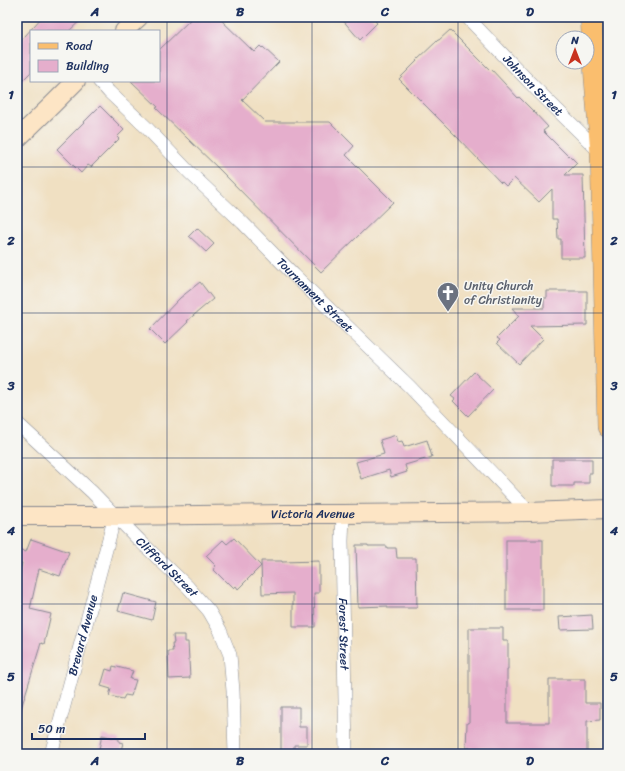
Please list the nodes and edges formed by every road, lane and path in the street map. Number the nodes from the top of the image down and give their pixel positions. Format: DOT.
graph roads {
  1 [pos="138,17"];
  2 [pos="467,17"];
  3 [pos="591,17"];
  4 [pos="125,30"];
  5 [pos="75,82"];
  6 [pos="100,82"];
  7 [pos="17,139"];
  8 [pos="601,153"];
  9 [pos="17,423"];
  10 [pos="608,427"];
  11 [pos="608,509"];
  12 [pos="529,512"];
  13 [pos="343,514"];
  14 [pos="17,516"];
  15 [pos="115,516"];
  16 [pos="51,754"];
  17 [pos="235,754"];
  18 [pos="346,754"];
  1 -- 4 [label="street"];
  2 -- 8 [label="street, Johnson Street"];
  3 -- 8 [label="main road"];
  5 -- 7 [label="street"];
  6 -- 12 [label="street, Tournament Street"];
  8 -- 10 [label="main road"];
  9 -- 15 [label="street, Clifford Street"];
  11 -- 12 [label="street, Victoria Avenue"];
  12 -- 13 [label="street, Victoria Avenue"];
  13 -- 15 [label="street, Victoria Avenue"];
  13 -- 18 [label="street, Forest Street"];
  14 -- 15 [label="street, Victoria Avenue"];
  15 -- 16 [label="street, Brevard Avenue"];
  15 -- 17 [label="street, Clifford Street"];
}
